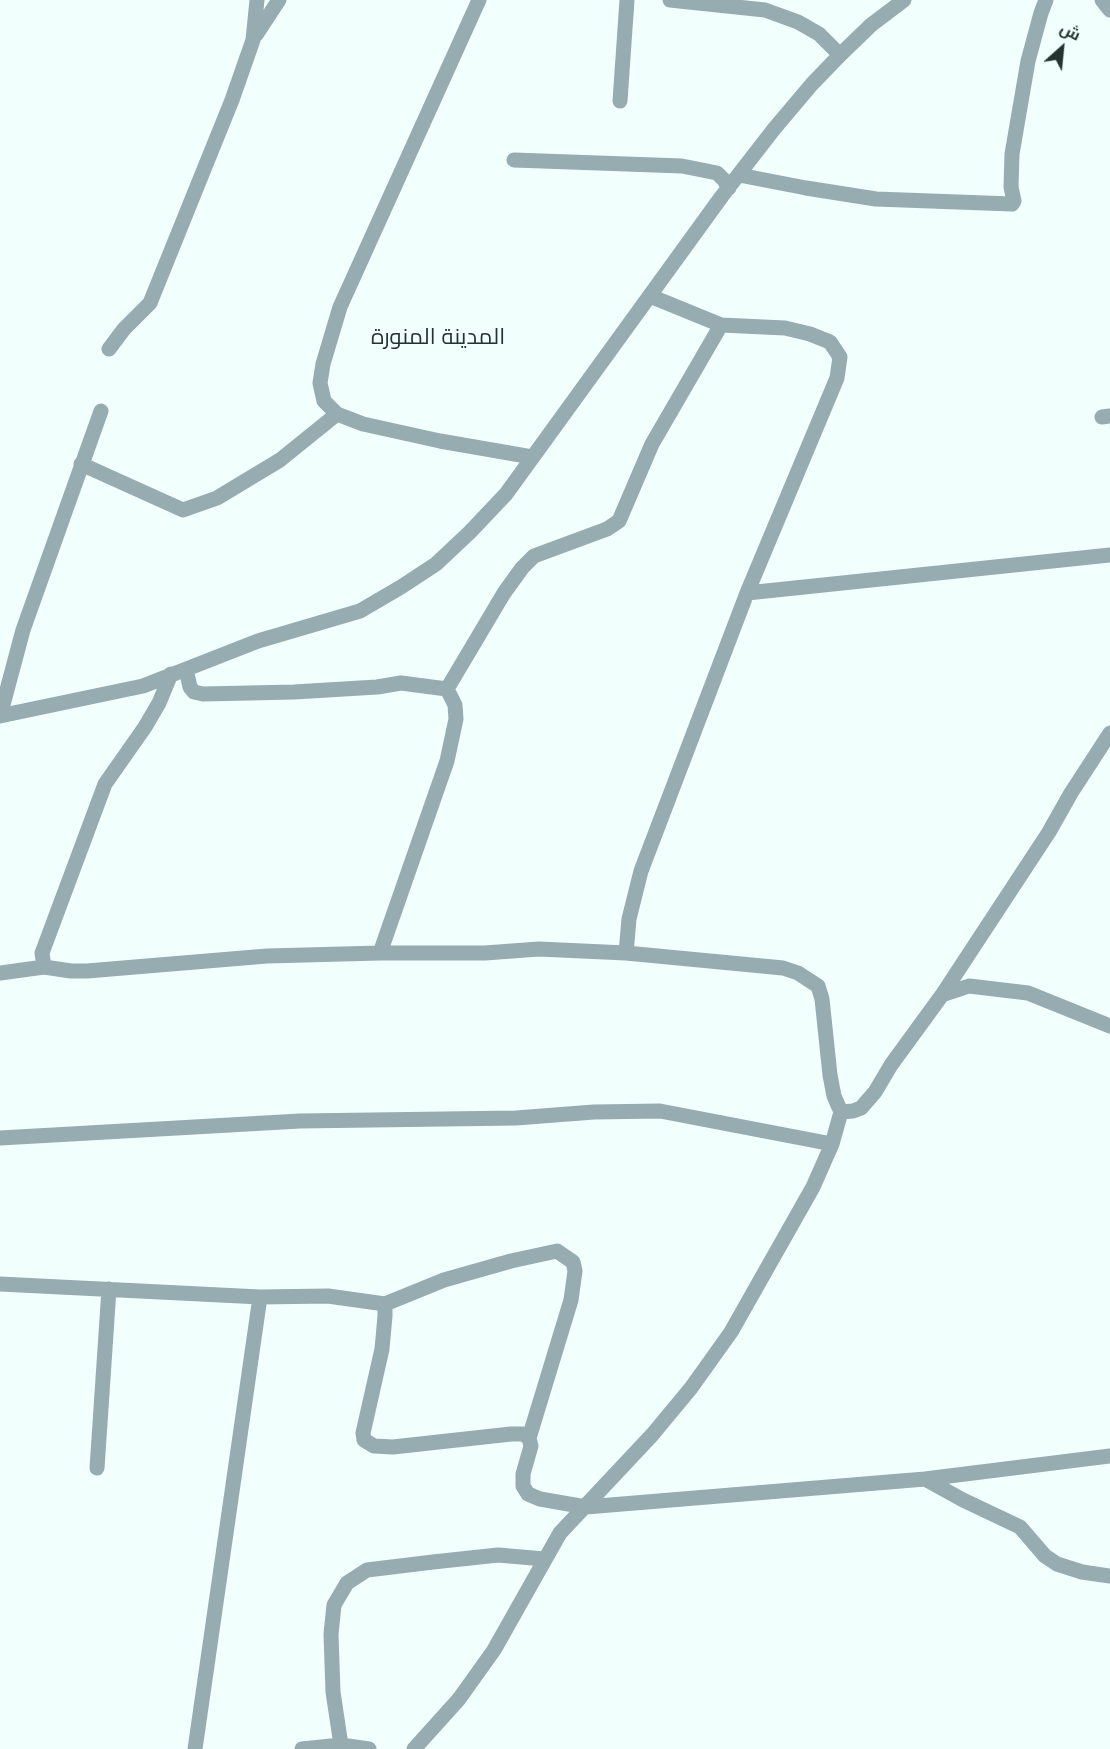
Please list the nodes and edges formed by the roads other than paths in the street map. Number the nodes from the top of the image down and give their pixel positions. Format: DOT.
graph roads {
  1 [pos="257,0"];
  2 [pos="279,0"];
  3 [pos="479,0"];
  4 [pos="627,0"];
  5 [pos="670,0"];
  6 [pos="904,0"];
  7 [pos="1046,0"];
  8 [pos="1102,0"];
  9 [pos="1110,10"];
  10 [pos="253,40"];
  11 [pos="840,55"];
  12 [pos="620,101"];
  13 [pos="514,160"];
  14 [pos="739,175"];
  15 [pos="729,188"];
  16 [pos="650,296"];
  17 [pos="722,325"];
  18 [pos="109,349"];
  19 [pos="101,411"];
  20 [pos="337,414"];
  21 [pos="532,457"];
  22 [pos="81,464"];
  23 [pos="1110,555"];
  24 [pos="747,593"];
  25 [pos="186,669"];
  26 [pos="171,674"];
  27 [pos="447,689"];
  28 [pos="0,716"];
  29 [pos="1110,733"];
  30 [pos="380,953"];
  31 [pos="626,953"];
  32 [pos="44,967"];
  33 [pos="0,972"];
  34 [pos="942,994"];
  35 [pos="1110,1026"];
  36 [pos="841,1112"];
  37 [pos="0,1137"];
  38 [pos="832,1144"];
  39 [pos="0,1284"];
  40 [pos="109,1289"];
  41 [pos="260,1297"];
  42 [pos="385,1304"];
  43 [pos="529,1438"];
  44 [pos="1110,1456"];
  45 [pos="97,1468"];
  46 [pos="925,1479"];
  47 [pos="586,1507"];
  48 [pos="544,1559"];
  49 [pos="1110,1576"];
  50 [pos="341,1746"];
  51 [pos="195,1749"];
  52 [pos="302,1749"];
  53 [pos="369,1749"];
  54 [pos="414,1749"];
  1 -- 10 [label="street"];
  2 -- 10 [label="street"];
  3 -- 20 [label="street"];
  4 -- 12 [label="street"];
  5 -- 11 [label="street"];
  6 -- 11 [label="street"];
  7 -- 14 [label="street"];
  8 -- 9 [label="street"];
  10 -- 18 [label="street"];
  11 -- 14 [label="street"];
  13 -- 15 [label="street"];
  14 -- 15 [label="street"];
  15 -- 16 [label="street"];
  16 -- 17 [label="street"];
  16 -- 21 [label="street"];
  17 -- 24 [label="street"];
  17 -- 27 [label="street"];
  19 -- 22 [label="street"];
  20 -- 21 [label="street"];
  20 -- 22 [label="street"];
  21 -- 25 [label="street"];
  22 -- 28 [label="street"];
  23 -- 24 [label="street"];
  24 -- 31 [label="street"];
  25 -- 26 [label="street"];
  25 -- 27 [label="street"];
  26 -- 28 [label="street"];
  26 -- 32 [label="street"];
  27 -- 30 [label="street"];
  29 -- 34 [label="street"];
  30 -- 31 [label="street"];
  30 -- 32 [label="street"];
  31 -- 36 [label="street"];
  32 -- 33 [label="street"];
  34 -- 35 [label="street"];
  34 -- 36 [label="street"];
  36 -- 38 [label="street"];
  37 -- 38 [label="street"];
  38 -- 47 [label="street"];
  39 -- 40 [label="street"];
  40 -- 41 [label="street"];
  40 -- 45 [label="street"];
  41 -- 42 [label="street"];
  41 -- 51 [label="street"];
  42 -- 43 [label="street"];
  42 -- 43 [label="street"];
  43 -- 47 [label="street"];
  44 -- 46 [label="street"];
  46 -- 47 [label="street"];
  46 -- 49 [label="street"];
  47 -- 48 [label="street"];
  48 -- 50 [label="street"];
  48 -- 54 [label="street"];
  50 -- 52 [label="street"];
  50 -- 53 [label="street"];
}
